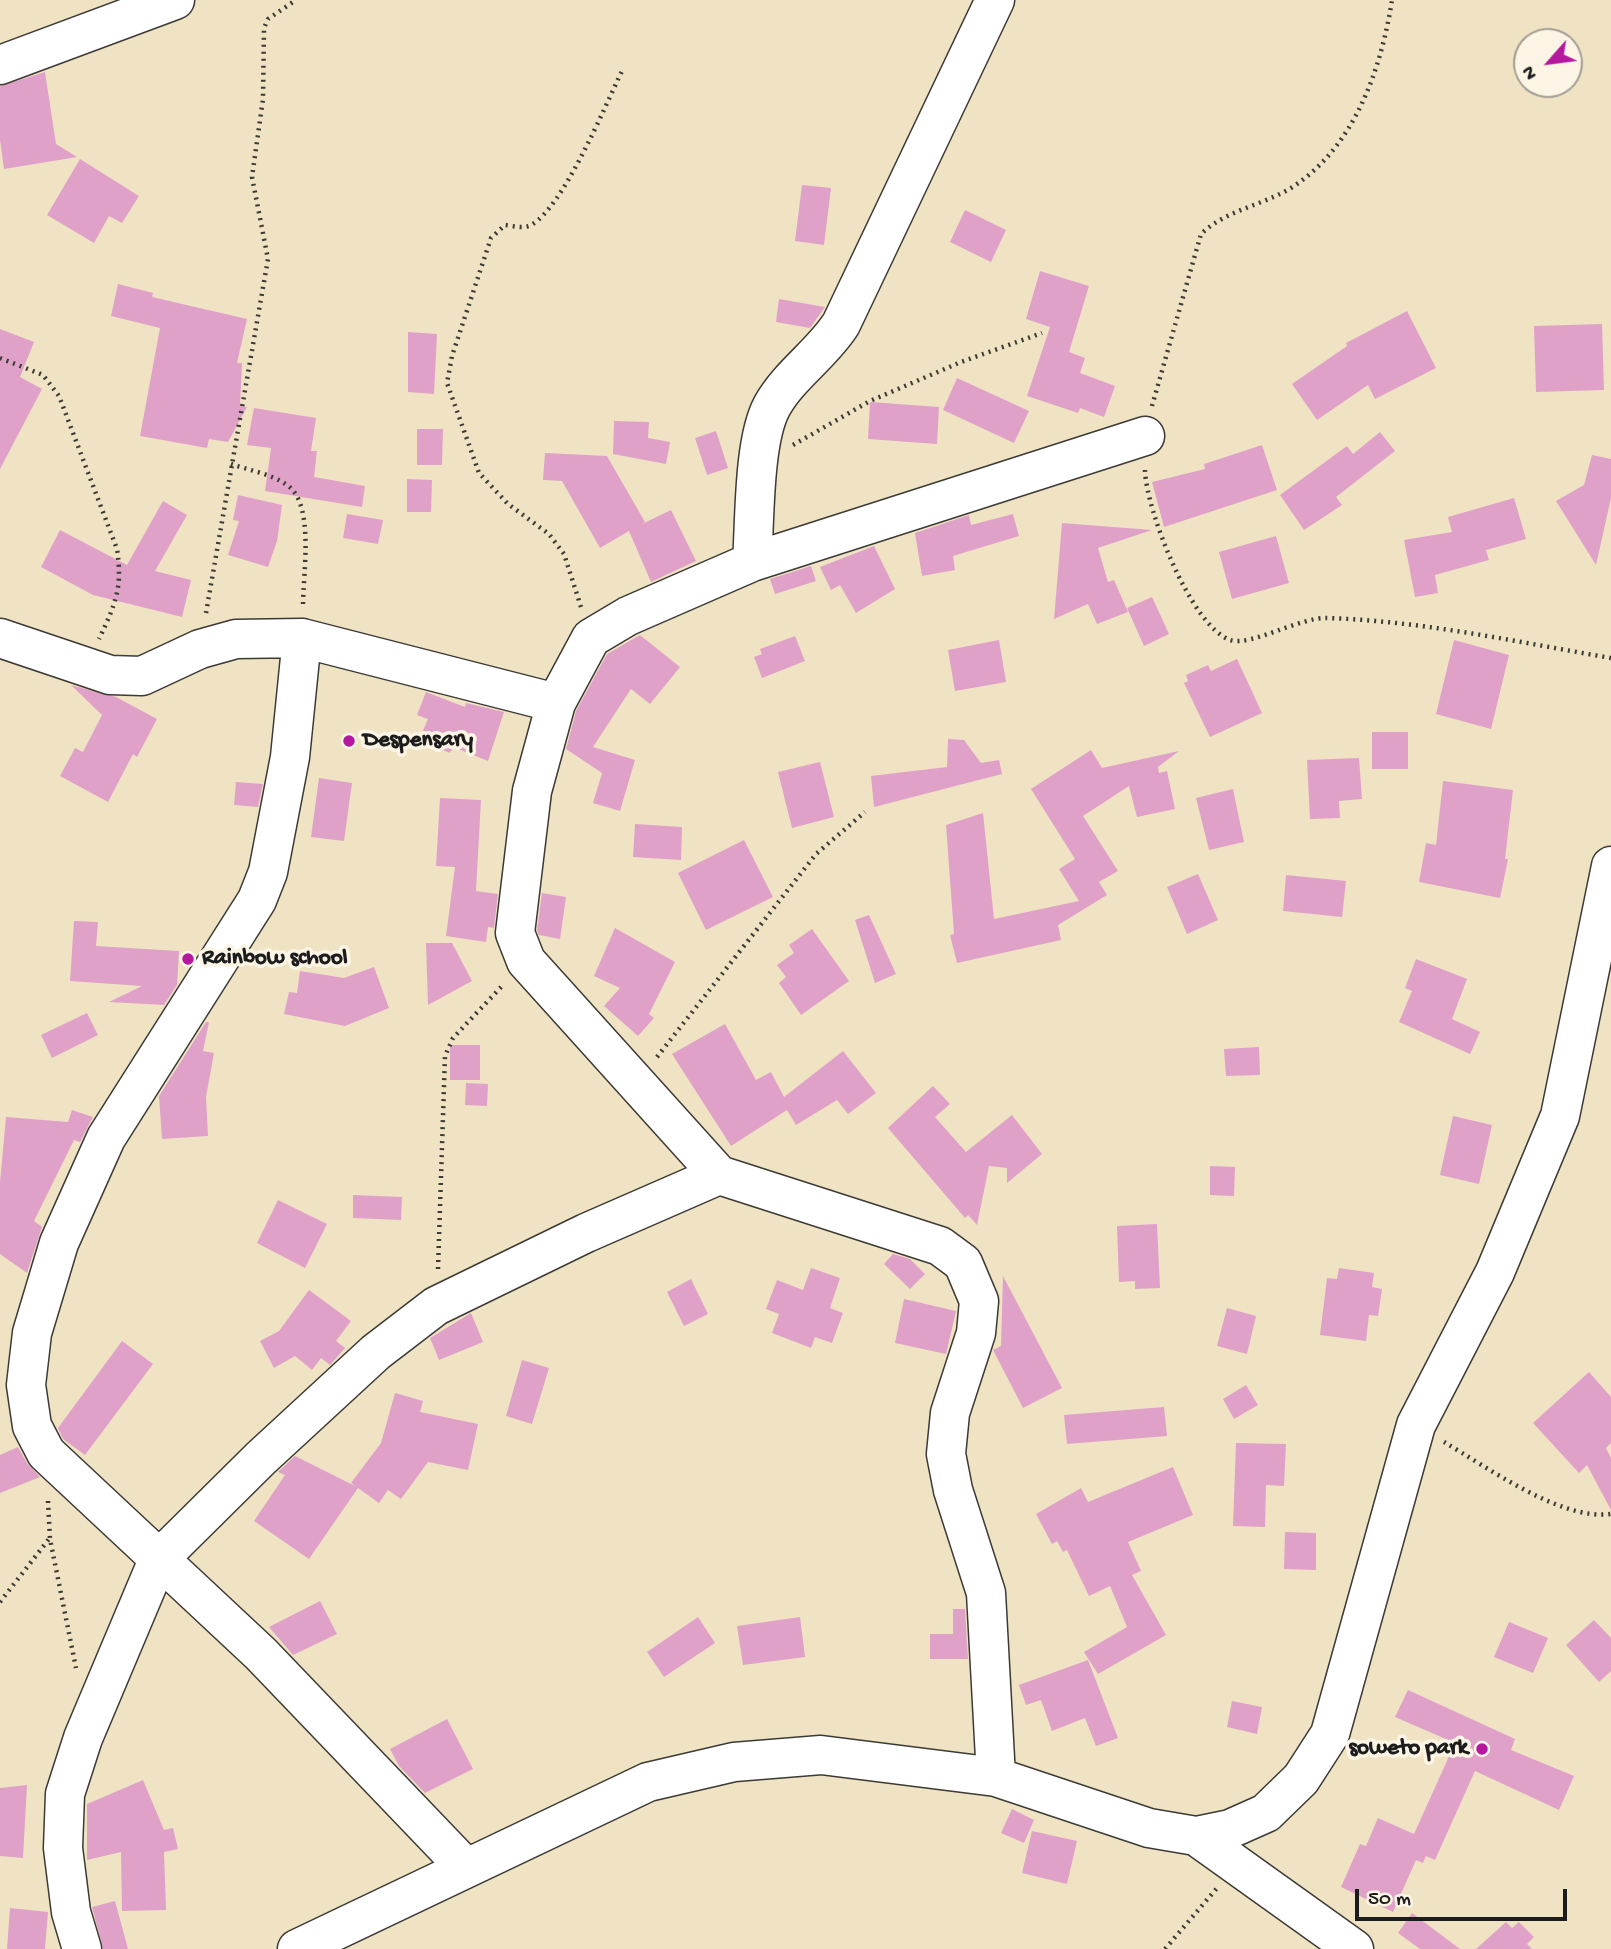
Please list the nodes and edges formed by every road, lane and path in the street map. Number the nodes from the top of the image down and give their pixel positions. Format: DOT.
graph roads {
  1 [pos="175,0"];
  2 [pos="296,0"];
  3 [pos="995,0"];
  4 [pos="1392,0"];
  5 [pos="0,65"];
  6 [pos="622,71"];
  7 [pos="1042,333"];
  8 [pos="0,358"];
  9 [pos="1145,436"];
  10 [pos="231,464"];
  11 [pos="759,464"];
  12 [pos="752,562"];
  13 [pos="0,638"];
  14 [pos="302,638"];
  15 [pos="591,638"];
  16 [pos="200,649"];
  17 [pos="1611,658"];
  18 [pos="87,666"];
  19 [pos="556,703"];
  20 [pos="865,812"];
  21 [pos="1611,866"];
  22 [pos="526,961"];
  23 [pos="637,1083"];
  24 [pos="719,1175"];
  25 [pos="436,1306"];
  26 [pos="1416,1426"];
  27 [pos="46,1453"];
  28 [pos="1611,1514"];
  29 [pos="50,1539"];
  30 [pos="159,1560"];
  31 [pos="0,1602"];
  32 [pos="79,1678"];
  33 [pos="996,1777"];
  34 [pos="1196,1836"];
  35 [pos="1237,1863"];
  36 [pos="466,1868"];
  37 [pos="82,1949"];
  38 [pos="297,1949"];
  39 [pos="1165,1949"];
  40 [pos="1354,1949"];
  1 -- 5 [label="street"];
  2 -- 10 [label="path"];
  3 -- 11 [label="street"];
  4 -- 9 [label="path"];
  6 -- 15 [label="path"];
  7 -- 11 [label="path"];
  8 -- 18 [label="path"];
  9 -- 12 [label="street"];
  9 -- 17 [label="path"];
  10 -- 14 [label="path"];
  10 -- 16 [label="path"];
  11 -- 12 [label="street"];
  12 -- 15 [label="street"];
  13 -- 18 [label="street"];
  14 -- 16 [label="street"];
  14 -- 19 [label="street"];
  14 -- 27 [label="street"];
  15 -- 19 [label="street"];
  16 -- 18 [label="street"];
  19 -- 22 [label="street"];
  20 -- 23 [label="path"];
  21 -- 26 [label="street"];
  22 -- 23 [label="street"];
  22 -- 25 [label="path"];
  23 -- 24 [label="street"];
  24 -- 25 [label="street"];
  24 -- 33 [label="street"];
  25 -- 30 [label="street"];
  26 -- 28 [label="path"];
  26 -- 34 [label="street"];
  27 -- 29 [label="path"];
  27 -- 30 [label="street"];
  29 -- 31 [label="path"];
  29 -- 32 [label="path"];
  30 -- 36 [label="street"];
  30 -- 37 [label="street"];
  33 -- 34 [label="street"];
  33 -- 36 [label="street"];
  34 -- 35 [label="street"];
  35 -- 39 [label="path"];
  35 -- 40 [label="street"];
  36 -- 38 [label="street"];
}
